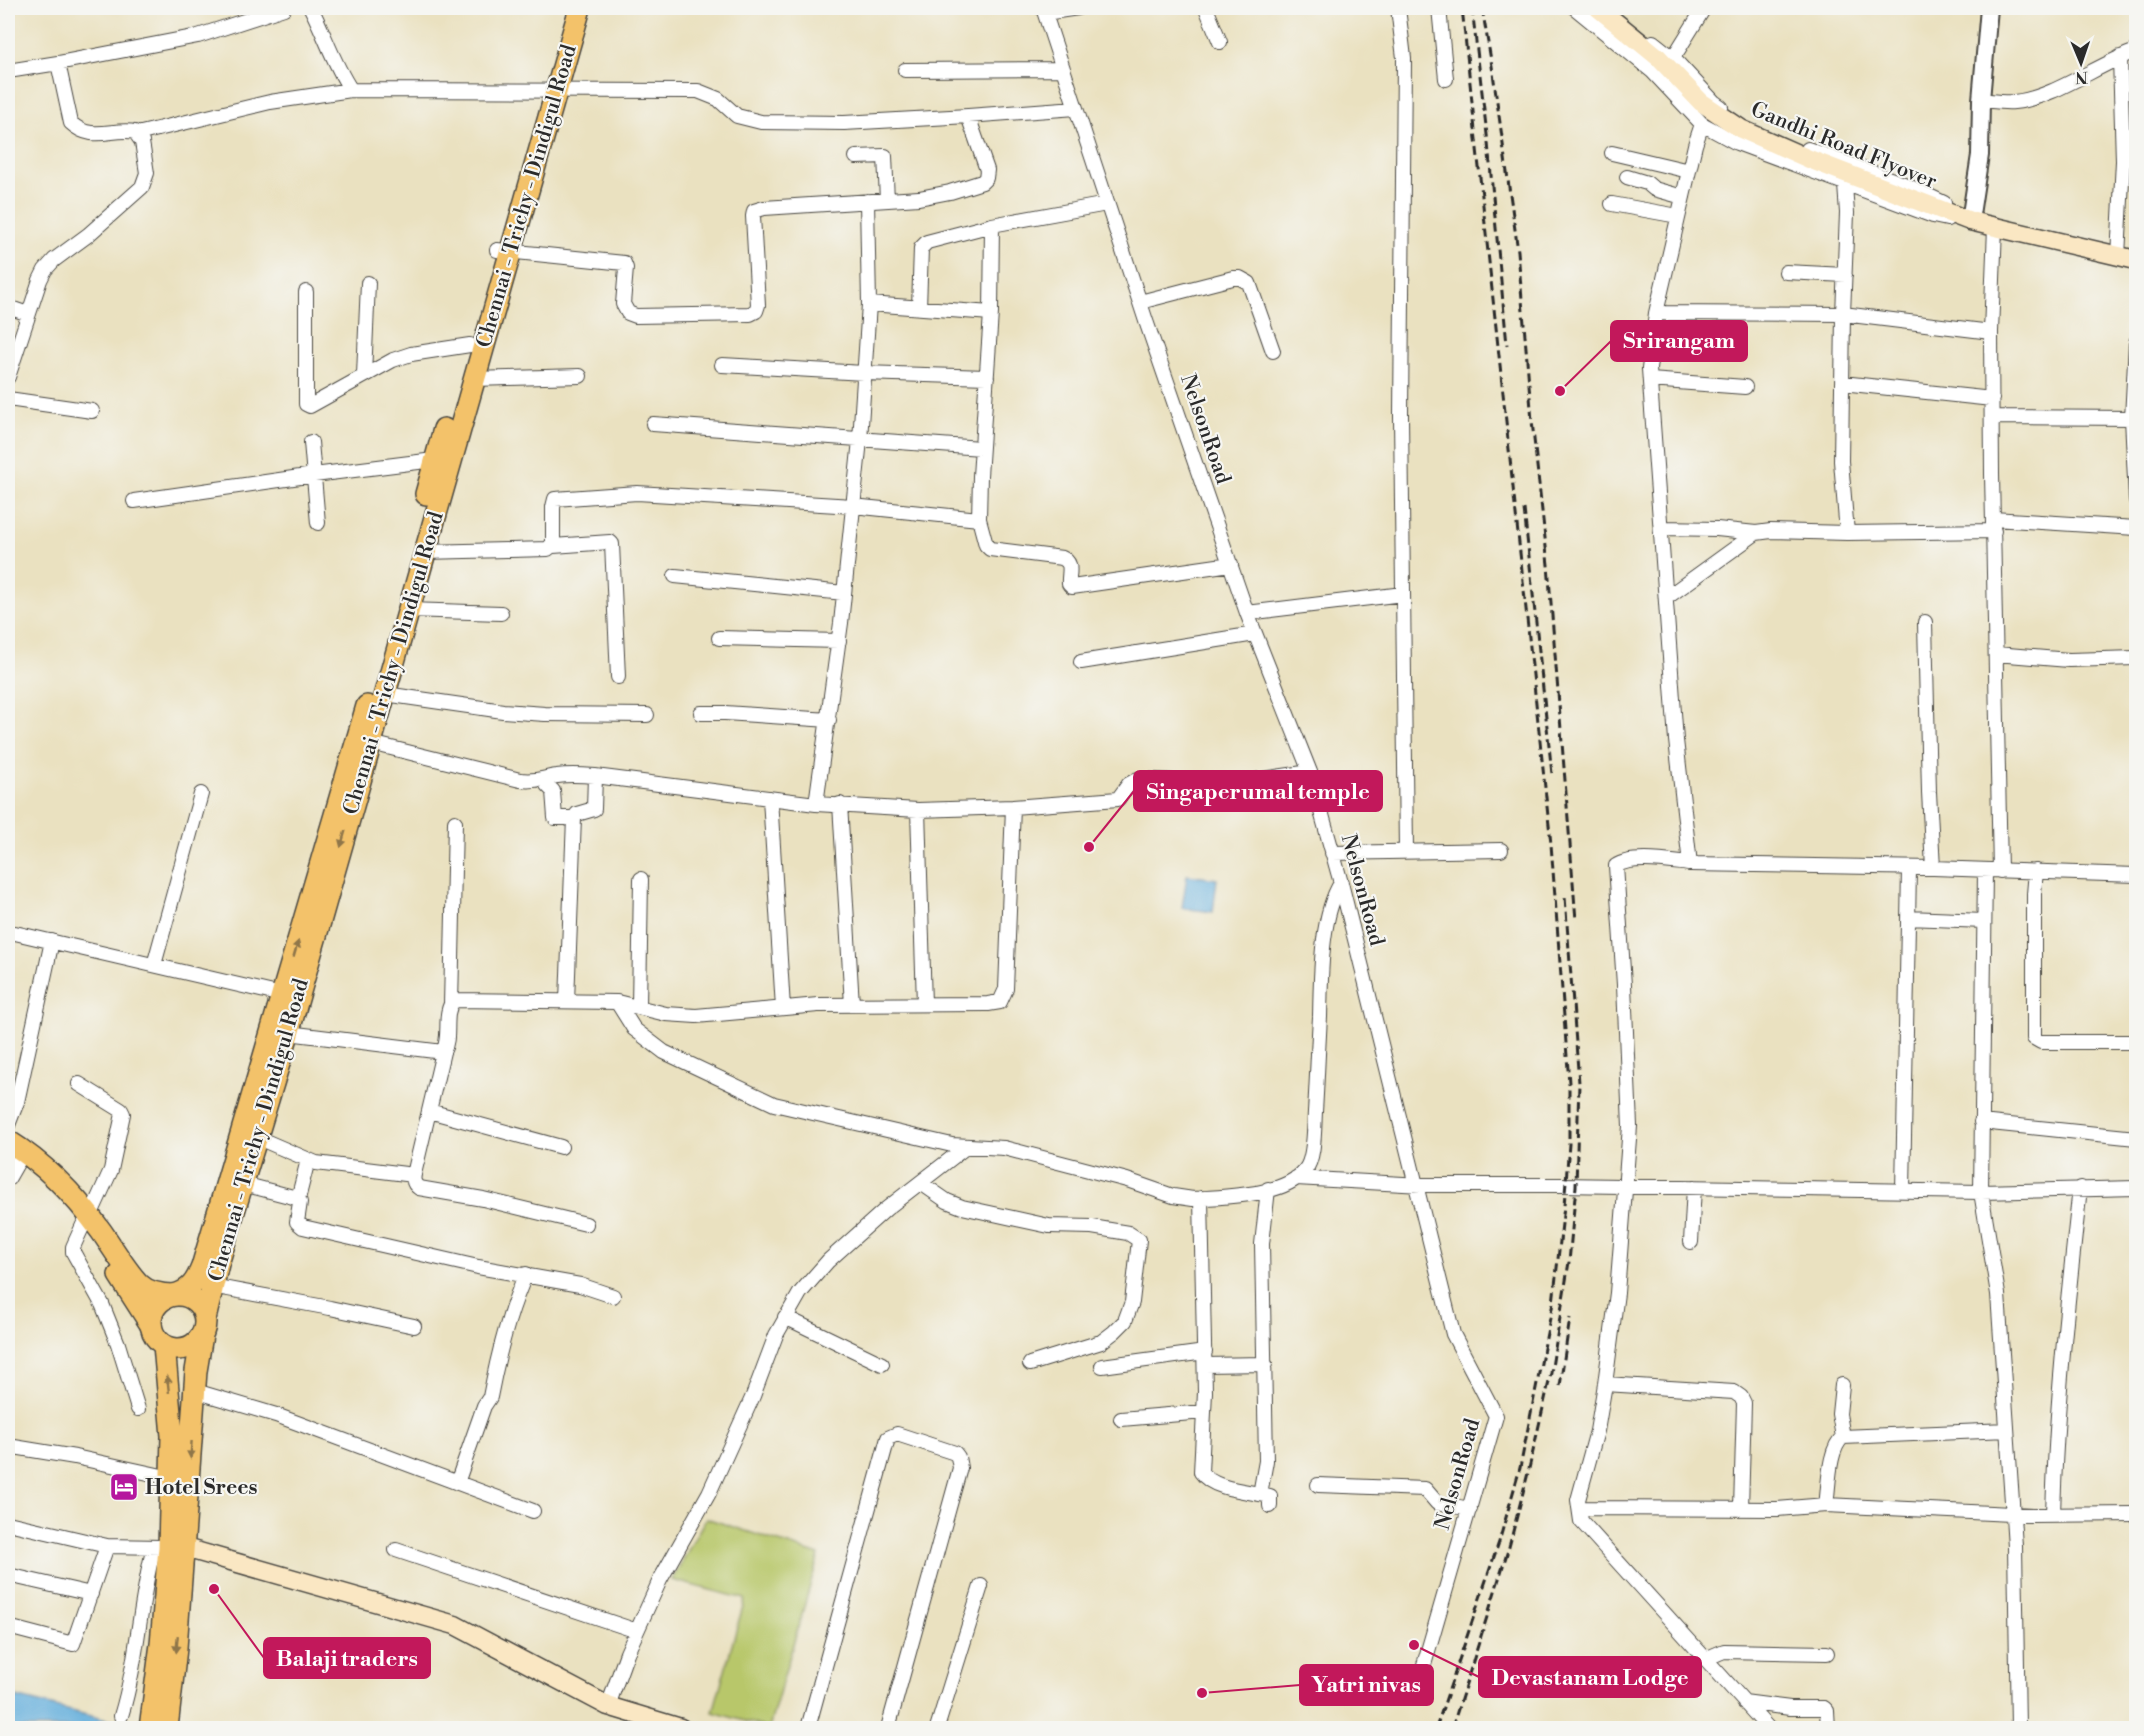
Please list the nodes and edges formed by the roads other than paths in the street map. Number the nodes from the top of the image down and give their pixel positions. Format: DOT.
graph roads {
  1 [pos="284,8"];
  2 [pos="311,8"];
  3 [pos="567,8"];
  4 [pos="580,8"];
  5 [pos="1078,8"];
  6 [pos="1206,8"];
  7 [pos="1398,8"];
  8 [pos="1439,8"];
  9 [pos="1575,8"];
  10 [pos="1598,8"];
  11 [pos="1610,8"];
  12 [pos="1704,8"];
  13 [pos="1989,8"];
  14 [pos="1044,10"];
  15 [pos="1220,42"];
  16 [pos="2136,51"];
  17 [pos="1672,57"];
  18 [pos="2120,57"];
  19 [pos="58,63"];
  20 [pos="1063,69"];
  21 [pos="8,70"];
  22 [pos="905,70"];
  23 [pos="1446,79"];
  24 [pos="549,89"];
  25 [pos="351,90"];
  26 [pos="1981,104"];
  27 [pos="1076,108"];
  28 [pos="968,116"];
  29 [pos="1702,124"];
  30 [pos="137,134"];
  31 [pos="1612,153"];
  32 [pos="856,157"];
  33 [pos="1689,171"];
  34 [pos="1627,177"];
  35 [pos="1845,185"];
  36 [pos="1683,197"];
  37 [pos="887,200"];
  38 [pos="867,201"];
  39 [pos="1107,204"];
  40 [pos="1612,204"];
  41 [pos="1678,216"];
  42 [pos="1970,221"];
  43 [pos="992,225"];
  44 [pos="1995,227"];
  45 [pos="504,251"];
  46 [pos="2118,256"];
  47 [pos="2136,260"];
  48 [pos="1786,272"];
  49 [pos="1845,275"];
  50 [pos="368,283"];
  51 [pos="306,292"];
  52 [pos="1140,302"];
  53 [pos="869,304"];
  54 [pos="8,307"];
  55 [pos="918,308"];
  56 [pos="991,313"];
  57 [pos="1656,313"];
  58 [pos="28,314"];
  59 [pos="1843,314"];
  60 [pos="1991,332"];
  61 [pos="2136,342"];
  62 [pos="1273,351"];
  63 [pos="471,361"];
  64 [pos="722,365"];
  65 [pos="864,373"];
  66 [pos="364,375"];
  67 [pos="580,376"];
  68 [pos="8,377"];
  69 [pos="987,377"];
  70 [pos="1650,380"];
  71 [pos="1842,383"];
  72 [pos="1745,387"];
  73 [pos="8,399"];
  74 [pos="1992,399"];
  75 [pos="92,411"];
  76 [pos="1992,417"];
  77 [pos="2134,418"];
  78 [pos="653,424"];
  79 [pos="860,440"];
  80 [pos="310,442"];
  81 [pos="981,447"];
  82 [pos="442,459"];
  83 [pos="314,475"];
  84 [pos="2136,500"];
  85 [pos="134,501"];
  86 [pos="853,506"];
  87 [pos="979,519"];
  88 [pos="318,524"];
  89 [pos="1994,525"];
  90 [pos="1661,528"];
  91 [pos="2136,528"];
  92 [pos="1756,533"];
  93 [pos="1847,533"];
  94 [pos="553,546"];
  95 [pos="424,552"];
  96 [pos="1231,564"];
  97 [pos="675,576"];
  98 [pos="844,592"];
  99 [pos="1403,594"];
  100 [pos="1666,598"];
  101 [pos="408,610"];
  102 [pos="501,613"];
  103 [pos="1247,613"];
  104 [pos="1925,622"];
  105 [pos="1255,634"];
  106 [pos="719,638"];
  107 [pos="839,641"];
  108 [pos="1996,654"];
  109 [pos="2136,658"];
  110 [pos="1081,662"];
  111 [pos="618,677"];
  112 [pos="384,694"];
  113 [pos="700,713"];
  114 [pos="647,715"];
  115 [pos="829,720"];
  116 [pos="371,743"];
  117 [pos="1310,772"];
  118 [pos="596,776"];
  119 [pos="546,780"];
  120 [pos="201,794"];
  121 [pos="770,798"];
  122 [pos="816,804"];
  123 [pos="840,804"];
  124 [pos="1013,807"];
  125 [pos="918,810"];
  126 [pos="574,818"];
  127 [pos="455,822"];
  128 [pos="1501,850"];
  129 [pos="1406,851"];
  130 [pos="1332,853"];
  131 [pos="1690,864"];
  132 [pos="1933,868"];
  133 [pos="1908,869"];
  134 [pos="1985,871"];
  135 [pos="2000,871"];
  136 [pos="2036,871"];
  137 [pos="2136,875"];
  138 [pos="641,879"];
  139 [pos="1341,883"];
  140 [pos="1908,918"];
  141 [pos="1984,921"];
  142 [pos="15,933"];
  143 [pos="52,941"];
  144 [pos="154,964"];
  145 [pos="282,995"];
  146 [pos="567,1001"];
  147 [pos="617,1002"];
  148 [pos="924,1004"];
  149 [pos="451,1005"];
  150 [pos="852,1005"];
  151 [pos="639,1007"];
  152 [pos="783,1008"];
  153 [pos="280,1032"];
  154 [pos="2136,1042"];
  155 [pos="443,1052"];
  156 [pos="79,1084"];
  157 [pos="429,1111"];
  158 [pos="1981,1122"];
  159 [pos="8,1125"];
  160 [pos="256,1137"];
  161 [pos="2136,1138"];
  162 [pos="966,1146"];
  163 [pos="561,1147"];
  164 [pos="15,1150"];
  165 [pos="308,1160"];
  166 [pos="414,1175"];
  167 [pos="1296,1178"];
  168 [pos="8,1179"];
  169 [pos="921,1183"];
  170 [pos="243,1184"];
  171 [pos="1416,1184"];
  172 [pos="1626,1186"];
  173 [pos="1694,1187"];
  174 [pos="2079,1188"];
  175 [pos="2136,1188"];
  176 [pos="1268,1190"];
  177 [pos="1903,1191"];
  178 [pos="1981,1192"];
  179 [pos="1202,1198"];
  180 [pos="298,1199"];
  181 [pos="87,1220"];
  182 [pos="586,1224"];
  183 [pos="1691,1242"];
  184 [pos="526,1274"];
  185 [pos="212,1286"];
  186 [pos="174,1295"];
  187 [pos="613,1296"];
  188 [pos="785,1317"];
  189 [pos="151,1325"];
  190 [pos="414,1326"];
  191 [pos="203,1327"];
  192 [pos="164,1345"];
  193 [pos="1205,1358"];
  194 [pos="882,1364"];
  195 [pos="1030,1364"];
  196 [pos="1265,1364"];
  197 [pos="1102,1366"];
  198 [pos="1605,1384"];
  199 [pos="1842,1386"];
  200 [pos="195,1392"];
  201 [pos="138,1409"];
  202 [pos="1204,1412"];
  203 [pos="1120,1419"];
  204 [pos="2007,1430"];
  205 [pos="1843,1437"];
  206 [pos="8,1446"];
  207 [pos="171,1478"];
  208 [pos="458,1483"];
  209 [pos="1318,1485"];
  210 [pos="1260,1494"];
  211 [pos="1826,1505"];
  212 [pos="1270,1506"];
  213 [pos="1579,1508"];
  214 [pos="1741,1508"];
  215 [pos="1470,1509"];
  216 [pos="533,1511"];
  217 [pos="2013,1514"];
  218 [pos="2136,1514"];
  219 [pos="2053,1515"];
  220 [pos="8,1523"];
  221 [pos="106,1546"];
  222 [pos="169,1547"];
  223 [pos="396,1551"];
  224 [pos="8,1575"];
  225 [pos="981,1586"];
  226 [pos="91,1594"];
  227 [pos="8,1628"];
  228 [pos="637,1631"];
  229 [pos="1827,1653"];
  230 [pos="1705,1659"];
  231 [pos="1416,1689"];
  232 [pos="1744,1702"];
  233 [pos="608,1706"];
  234 [pos="121,1716"];
  235 [pos="159,1726"];
  236 [pos="681,1728"];
  237 [pos="808,1728"];
  238 [pos="888,1728"];
  239 [pos="937,1728"];
  240 [pos="1768,1728"];
  241 [pos="1828,1728"];
  242 [pos="2018,1728"];
  1 -- 19 [label="street"];
  2 -- 25 [label="street"];
  3 -- 24 [label="main road, Chennai - Trichy - Dindigul Road"];
  4 -- 24 [label="main road, Chennai - Trichy - Dindigul Road"];
  5 -- 14 [label="street"];
  6 -- 15 [label="street"];
  7 -- 99 [label="street"];
  8 -- 23 [label="street"];
  9 -- 29 [label="street"];
  10 -- 42 [label="main road, Gandhi Road Flyover"];
  11 -- 17 [label="street"];
  12 -- 17 [label="street"];
  13 -- 26 [label="street"];
  14 -- 20 [label="street, NelsonRoad"];
  16 -- 18 [label="street"];
  17 -- 42 [label="street"];
  18 -- 26 [label="street"];
  18 -- 46 [label="street"];
  19 -- 21 [label="street"];
  19 -- 30 [label="street"];
  20 -- 22 [label="street"];
  20 -- 27 [label="street, NelsonRoad"];
  24 -- 25 [label="street"];
  24 -- 28 [label="street"];
  24 -- 45 [label="main road, Chennai - Trichy - Dindigul Road"];
  25 -- 30 [label="street"];
  26 -- 42 [label="street"];
  27 -- 28 [label="street"];
  27 -- 39 [label="street, NelsonRoad"];
  28 -- 37 [label="street"];
  29 -- 33 [label="street"];
  29 -- 35 [label="street"];
  30 -- 58 [label="street"];
  31 -- 33 [label="street"];
  32 -- 37 [label="street"];
  33 -- 36 [label="street"];
  34 -- 36 [label="street"];
  35 -- 42 [label="street"];
  35 -- 49 [label="street"];
  36 -- 41 [label="street"];
  37 -- 38 [label="street"];
  38 -- 45 [label="street"];
  38 -- 53 [label="street"];
  39 -- 43 [label="street"];
  39 -- 52 [label="street, NelsonRoad"];
  40 -- 41 [label="street"];
  41 -- 57 [label="street"];
  42 -- 44 [label="main road, Gandhi Road Flyover"];
  43 -- 55 [label="street"];
  43 -- 56 [label="street"];
  44 -- 46 [label="main road, Gandhi Road Flyover"];
  44 -- 60 [label="street"];
  45 -- 63 [label="main road, Chennai - Trichy - Dindigul Road"];
  46 -- 47 [label="main road, Gandhi Road Flyover"];
  48 -- 49 [label="street"];
  49 -- 59 [label="street"];
  50 -- 66 [label="street"];
  51 -- 66 [label="street"];
  52 -- 62 [label="street"];
  52 -- 96 [label="street, NelsonRoad"];
  53 -- 55 [label="street"];
  53 -- 65 [label="street"];
  54 -- 58 [label="street"];
  55 -- 56 [label="street"];
  56 -- 69 [label="street"];
  57 -- 59 [label="street"];
  57 -- 70 [label="street"];
  58 -- 68 [label="street"];
  59 -- 60 [label="street"];
  59 -- 71 [label="street"];
  60 -- 74 [label="street"];
  61 -- 77 [label="street"];
  63 -- 66 [label="street"];
  63 -- 67 [label="street"];
  63 -- 82 [label="main road, Chennai - Trichy - Dindigul Road"];
  64 -- 65 [label="street"];
  65 -- 69 [label="street"];
  65 -- 79 [label="street"];
  69 -- 81 [label="street"];
  70 -- 72 [label="street"];
  70 -- 90 [label="street"];
  71 -- 74 [label="street"];
  71 -- 93 [label="street"];
  73 -- 75 [label="street"];
  74 -- 76 [label="street"];
  76 -- 77 [label="street"];
  76 -- 89 [label="street"];
  77 -- 84 [label="street"];
  78 -- 79 [label="street"];
  79 -- 81 [label="street"];
  79 -- 86 [label="street"];
  80 -- 83 [label="street"];
  81 -- 87 [label="street"];
  82 -- 83 [label="street"];
  82 -- 95 [label="main road, Chennai - Trichy - Dindigul Road"];
  145 -- 82 [label="main road, Chennai - Trichy - Dindigul Road, one-way"];
  83 -- 85 [label="street"];
  83 -- 88 [label="street"];
  86 -- 87 [label="street"];
  86 -- 94 [label="street"];
  86 -- 98 [label="street"];
  87 -- 96 [label="street"];
  89 -- 91 [label="street"];
  89 -- 93 [label="street"];
  89 -- 108 [label="street"];
  90 -- 92 [label="street"];
  90 -- 100 [label="street"];
  92 -- 93 [label="street"];
  92 -- 100 [label="street"];
  94 -- 95 [label="street"];
  94 -- 111 [label="street"];
  95 -- 101 [label="main road, Chennai - Trichy - Dindigul Road"];
  96 -- 103 [label="street, NelsonRoad"];
  97 -- 98 [label="street"];
  98 -- 107 [label="street"];
  99 -- 103 [label="street"];
  99 -- 129 [label="street"];
  100 -- 131 [label="street"];
  101 -- 102 [label="street"];
  101 -- 112 [label="main road, Chennai - Trichy - Dindigul Road"];
  103 -- 105 [label="street, NelsonRoad"];
  104 -- 132 [label="street"];
  105 -- 110 [label="street"];
  105 -- 117 [label="street, NelsonRoad"];
  106 -- 107 [label="street"];
  107 -- 115 [label="street"];
  108 -- 109 [label="street"];
  108 -- 135 [label="street"];
  112 -- 114 [label="street"];
  112 -- 116 [label="main road, Chennai - Trichy - Dindigul Road"];
  113 -- 115 [label="street"];
  115 -- 122 [label="street"];
  116 -- 119 [label="street"];
  116 -- 153 [label="main road, Chennai - Trichy - Dindigul Road, one-way"];
  117 -- 124 [label="street"];
  117 -- 130 [label="street, NelsonRoad"];
  118 -- 119 [label="street"];
  118 -- 121 [label="street"];
  118 -- 126 [label="street"];
  119 -- 126 [label="street"];
  120 -- 144 [label="street"];
  121 -- 122 [label="street"];
  121 -- 152 [label="street"];
  122 -- 123 [label="street"];
  123 -- 125 [label="street"];
  123 -- 150 [label="street"];
  124 -- 125 [label="street"];
  124 -- 148 [label="street"];
  125 -- 148 [label="street"];
  126 -- 146 [label="street"];
  127 -- 149 [label="street"];
  128 -- 129 [label="street"];
  129 -- 130 [label="street"];
  130 -- 139 [label="street, NelsonRoad"];
  131 -- 133 [label="street"];
  131 -- 172 [label="street"];
  132 -- 133 [label="street"];
  132 -- 134 [label="street"];
  133 -- 140 [label="street"];
  134 -- 135 [label="street"];
  134 -- 141 [label="street"];
  135 -- 136 [label="street"];
  136 -- 137 [label="street"];
  136 -- 154 [label="street"];
  138 -- 151 [label="street"];
  139 -- 167 [label="street"];
  139 -- 171 [label="street, NelsonRoad"];
  140 -- 141 [label="street"];
  140 -- 177 [label="street"];
  141 -- 158 [label="street"];
  142 -- 143 [label="street"];
  143 -- 144 [label="street"];
  143 -- 159 [label="street"];
  144 -- 145 [label="street"];
  145 -- 153 [label="main road, Chennai - Trichy - Dindigul Road"];
  146 -- 147 [label="street"];
  146 -- 149 [label="street"];
  147 -- 151 [label="street"];
  147 -- 162 [label="street"];
  148 -- 150 [label="street"];
  149 -- 155 [label="street"];
  150 -- 152 [label="street"];
  151 -- 152 [label="street"];
  153 -- 155 [label="street"];
  153 -- 160 [label="main road, Chennai - Trichy - Dindigul Road"];
  153 -- 186 [label="main road, Chennai - Trichy - Dindigul Road"];
  155 -- 157 [label="street"];
  156 -- 181 [label="street"];
  157 -- 163 [label="street"];
  157 -- 166 [label="street"];
  158 -- 161 [label="street"];
  158 -- 178 [label="street"];
  160 -- 165 [label="street"];
  160 -- 170 [label="main road, Chennai - Trichy - Dindigul Road"];
  162 -- 169 [label="street"];
  162 -- 179 [label="street"];
  164 -- 168 [label="street"];
  164 -- 181 [label="main road"];
  165 -- 166 [label="street"];
  165 -- 180 [label="street"];
  166 -- 182 [label="street"];
  167 -- 171 [label="street"];
  167 -- 176 [label="street"];
  169 -- 188 [label="street"];
  169 -- 195 [label="street"];
  170 -- 180 [label="street"];
  170 -- 185 [label="main road, Chennai - Trichy - Dindigul Road"];
  171 -- 172 [label="street"];
  171 -- 215 [label="street, NelsonRoad"];
  172 -- 173 [label="street"];
  172 -- 198 [label="street"];
  173 -- 177 [label="street"];
  173 -- 183 [label="street"];
  174 -- 175 [label="street"];
  174 -- 178 [label="street"];
  174 -- 219 [label="street"];
  176 -- 179 [label="street"];
  176 -- 196 [label="street"];
  177 -- 178 [label="street"];
  178 -- 204 [label="street"];
  179 -- 193 [label="street"];
  180 -- 184 [label="street"];
  181 -- 186 [label="main road"];
  181 -- 189 [label="main road"];
  181 -- 201 [label="street"];
  184 -- 187 [label="street"];
  184 -- 208 [label="street"];
  185 -- 190 [label="street"];
  185 -- 191 [label="main road, Chennai - Trichy - Dindigul Road"];
  186 -- 189 [label="main road, Chennai - Trichy - Dindigul Road"];
  186 -- 191 [label="main road, Chennai - Trichy - Dindigul Road"];
  188 -- 194 [label="street"];
  188 -- 228 [label="street"];
  189 -- 192 [label="main road, Chennai - Trichy - Dindigul Road"];
  191 -- 192 [label="main road"];
  191 -- 200 [label="main road, Chennai - Trichy - Dindigul Road"];
  207 -- 192 [label="main road, Chennai - Trichy - Dindigul Road, one-way"];
  193 -- 196 [label="street"];
  193 -- 197 [label="street"];
  193 -- 202 [label="street"];
  196 -- 210 [label="street"];
  198 -- 213 [label="street"];
  198 -- 214 [label="street"];
  199 -- 205 [label="street"];
  200 -- 208 [label="street"];
  200 -- 222 [label="main road, Chennai - Trichy - Dindigul Road, one-way"];
  202 -- 203 [label="street"];
  202 -- 210 [label="street"];
  204 -- 205 [label="street"];
  204 -- 217 [label="street"];
  205 -- 211 [label="street"];
  206 -- 207 [label="street"];
  207 -- 222 [label="main road, Chennai - Trichy - Dindigul Road"];
  208 -- 216 [label="street"];
  209 -- 215 [label="street"];
  210 -- 212 [label="street"];
  211 -- 214 [label="street"];
  211 -- 217 [label="street"];
  213 -- 214 [label="street"];
  213 -- 230 [label="street"];
  215 -- 231 [label="street, NelsonRoad"];
  217 -- 219 [label="street"];
  217 -- 242 [label="street"];
  218 -- 219 [label="street"];
  220 -- 221 [label="street"];
  221 -- 222 [label="street"];
  221 -- 226 [label="street"];
  222 -- 233 [label="main road"];
  222 -- 234 [label="street"];
  222 -- 235 [label="main road, Chennai - Trichy - Dindigul Road"];
  223 -- 228 [label="street"];
  224 -- 226 [label="street"];
  225 -- 239 [label="street"];
  226 -- 227 [label="street"];
  228 -- 233 [label="street"];
  229 -- 230 [label="street"];
  230 -- 232 [label="street"];
  232 -- 240 [label="street"];
  232 -- 241 [label="street"];
  233 -- 236 [label="main road"];
  237 -- 238 [label="street"];
}
